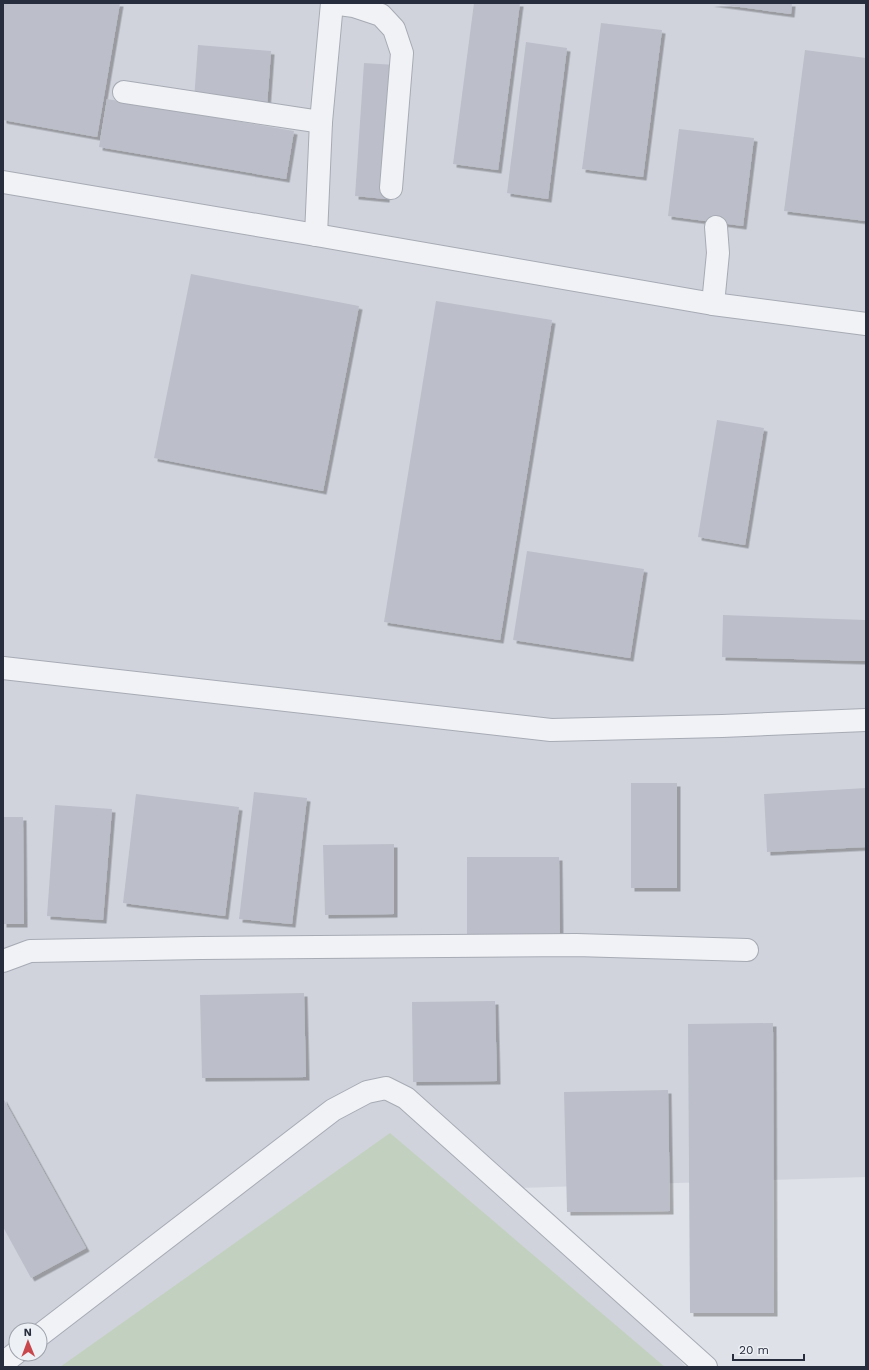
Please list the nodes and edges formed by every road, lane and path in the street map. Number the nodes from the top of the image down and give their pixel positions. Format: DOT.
graph roads {
  1 [pos="332,3"];
  2 [pos="124,92"];
  3 [pos="322,122"];
  4 [pos="3,182"];
  5 [pos="391,188"];
  6 [pos="716,227"];
  7 [pos="316,235"];
  8 [pos="713,304"];
  9 [pos="866,324"];
  10 [pos="3,668"];
  11 [pos="866,720"];
  12 [pos="747,950"];
  13 [pos="3,961"];
  14 [pos="48,1329"];
  15 [pos="706,1367"];
  1 -- 3 [label="street"];
  1 -- 5 [label="street"];
  2 -- 3 [label="street"];
  3 -- 7 [label="street"];
  4 -- 7 [label="street"];
  6 -- 8 [label="street"];
  7 -- 8 [label="street"];
  8 -- 9 [label="street"];
  10 -- 11 [label="street"];
  12 -- 13 [label="street"];
  14 -- 15 [label="street"];
}
